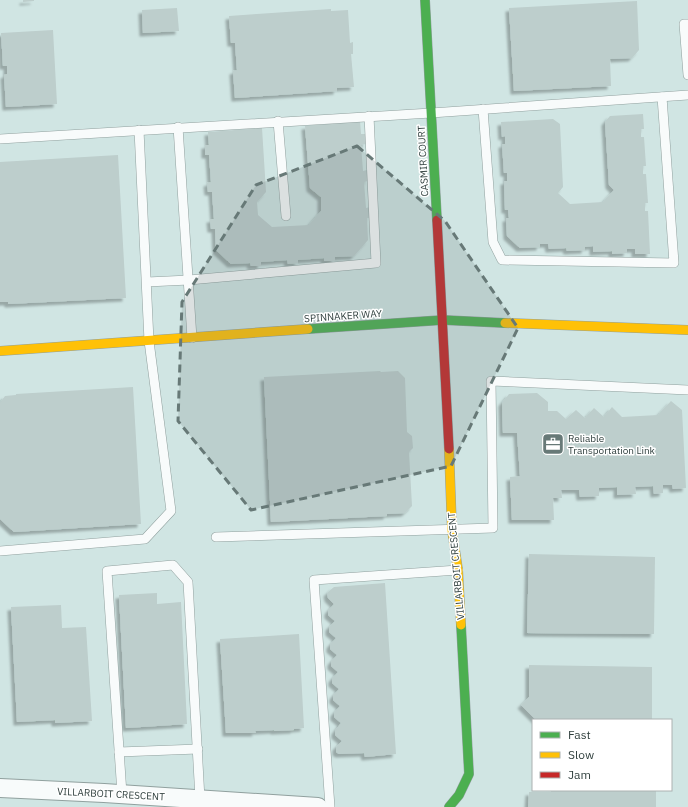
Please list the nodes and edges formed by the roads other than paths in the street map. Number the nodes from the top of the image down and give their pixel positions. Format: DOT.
graph roads {
  1 [pos="425,0"];
  2 [pos="688,24"];
  3 [pos="688,74"];
  4 [pos="688,95"];
  5 [pos="662,97"];
  6 [pos="483,109"];
  7 [pos="431,113"];
  8 [pos="369,116"];
  9 [pos="278,121"];
  10 [pos="178,127"];
  11 [pos="139,130"];
  12 [pos="0,139"];
  13 [pos="286,216"];
  14 [pos="189,280"];
  15 [pos="147,282"];
  16 [pos="443,320"];
  17 [pos="688,330"];
  18 [pos="192,338"];
  19 [pos="149,341"];
  20 [pos="0,351"];
  21 [pos="688,390"];
  22 [pos="452,530"];
  23 [pos="216,537"];
  24 [pos="0,551"];
  25 [pos="458,570"];
  26 [pos="198,749"];
  27 [pos="119,752"];
  28 [pos="0,788"];
  29 [pos="122,794"];
  30 [pos="200,799"];
  31 [pos="311,807"];
  32 [pos="330,807"];
  33 [pos="449,807"];
  1 -- 7 [label="street, CASMIR COURT"];
  2 -- 3 [label="lane"];
  4 -- 5 [label="lane"];
  5 -- 6 [label="lane"];
  5 -- 6 [label="lane"];
  6 -- 7 [label="lane"];
  7 -- 8 [label="lane"];
  7 -- 16 [label="street, CASMIR COURT"];
  8 -- 9 [label="lane"];
  8 -- 14 [label="lane"];
  9 -- 10 [label="lane"];
  9 -- 13 [label="lane"];
  10 -- 11 [label="lane"];
  10 -- 14 [label="lane"];
  11 -- 12 [label="lane"];
  11 -- 15 [label="lane"];
  14 -- 15 [label="lane"];
  14 -- 18 [label="lane"];
  15 -- 19 [label="lane"];
  16 -- 17 [label="street, SPINNAKER WAY"];
  16 -- 18 [label="street, SPINNAKER WAY"];
  16 -- 22 [label="street, VILLARBOIT CRESCENT"];
  18 -- 19 [label="street, SPINNAKER WAY"];
  19 -- 20 [label="street, SPINNAKER WAY"];
  19 -- 24 [label="lane"];
  21 -- 22 [label="lane"];
  22 -- 23 [label="lane"];
  22 -- 25 [label="street, VILLARBOIT CRESCENT"];
  25 -- 32 [label="lane"];
  25 -- 33 [label="street, VILLARBOIT CRESCENT"];
  26 -- 27 [label="lane"];
  26 -- 27 [label="lane"];
  26 -- 30 [label="lane"];
  27 -- 29 [label="lane"];
  28 -- 29 [label="street, VILLARBOIT CRESCENT"];
  29 -- 30 [label="street, VILLARBOIT CRESCENT"];
  30 -- 31 [label="street, VILLARBOIT CRESCENT"];
}
